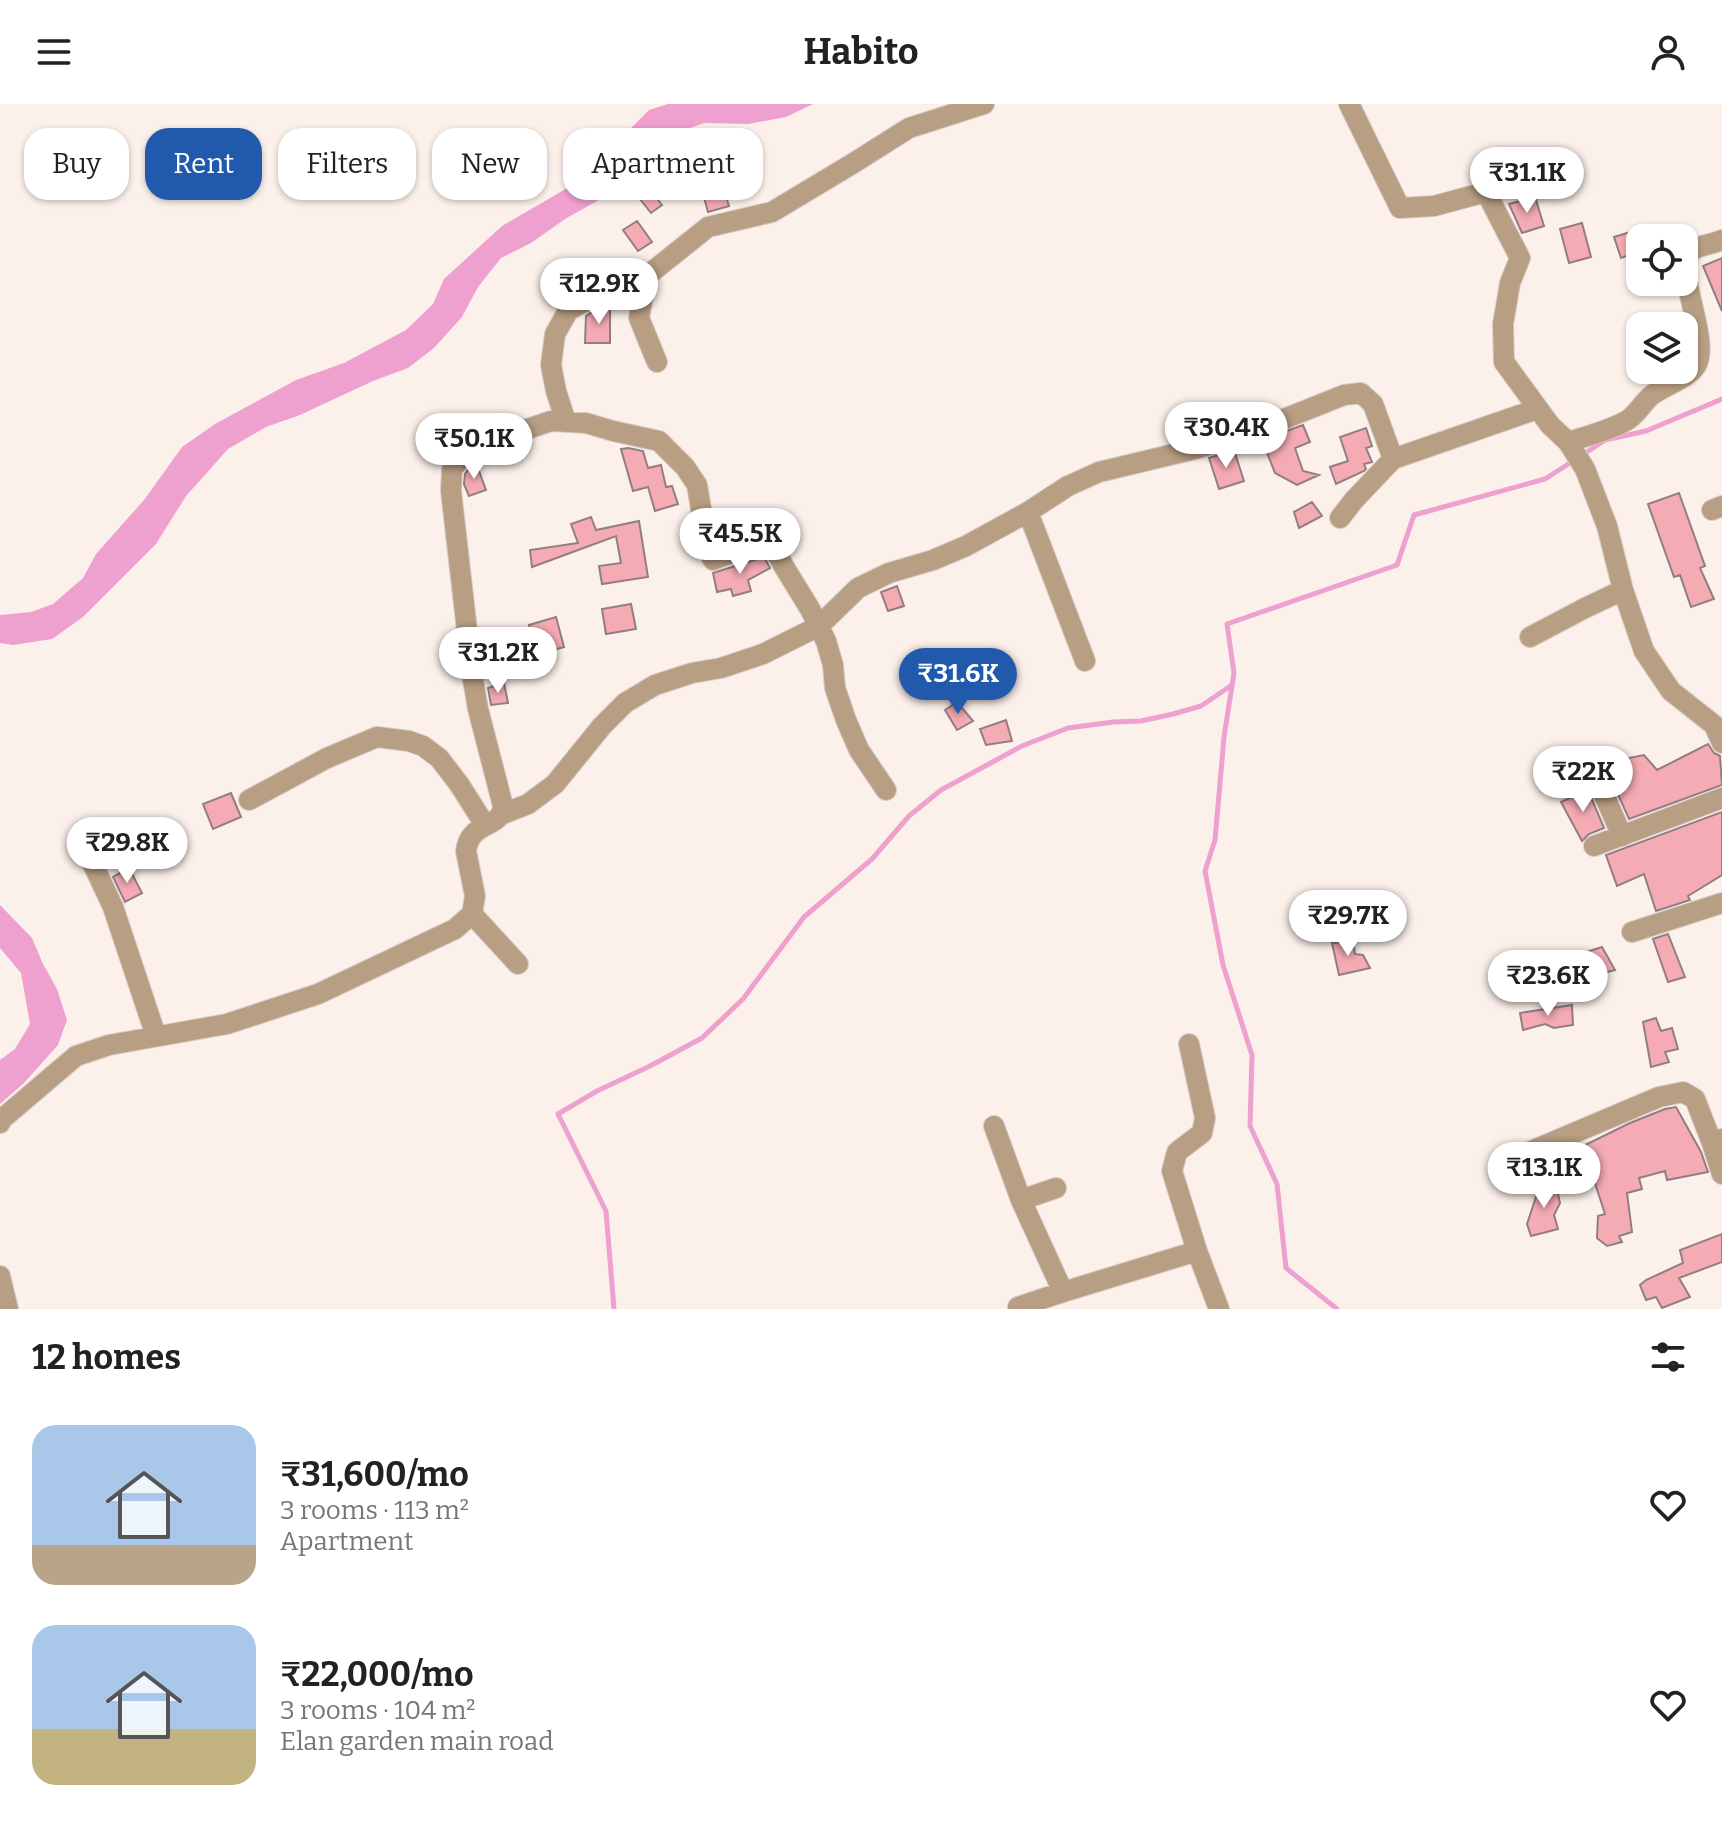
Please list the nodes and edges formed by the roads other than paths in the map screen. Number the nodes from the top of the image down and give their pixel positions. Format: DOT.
graph roads {
  1 [pos="984,104"];
  2 [pos="1349,104"];
  3 [pos="1722,240"];
  4 [pos="643,279"];
  5 [pos="657,362"];
  6 [pos="1537,409"];
  7 [pos="566,422"];
  8 [pos="1576,455"];
  9 [pos="1393,459"];
  10 [pos="1028,512"];
  11 [pos="1340,518"];
  12 [pos="1623,590"];
  13 [pos="819,626"];
  14 [pos="1530,637"];
  15 [pos="1085,661"];
  16 [pos="1719,730"];
  17 [pos="886,790"];
  18 [pos="1602,790"];
  19 [pos="1722,798"];
  20 [pos="249,800"];
  21 [pos="494,819"];
  22 [pos="1622,836"];
  23 [pos="1594,846"];
  24 [pos="89,856"];
  25 [pos="1722,903"];
  26 [pos="472,914"];
  27 [pos="1632,932"];
  28 [pos="518,964"];
  29 [pos="156,1036"];
  30 [pos="1189,1044"];
  31 [pos="0,1123"];
  32 [pos="994,1126"];
  33 [pos="1717,1141"];
  34 [pos="1508,1161"];
  35 [pos="1722,1174"];
  36 [pos="1056,1188"];
  37 [pos="1021,1200"];
  38 [pos="1197,1251"];
  39 [pos="0,1276"];
  40 [pos="1063,1292"];
  41 [pos="1018,1307"];
  42 [pos="8,1309"];
  43 [pos="1219,1309"];
  1 -- 4 [label="street"];
  2 -- 6 [label="street"];
  3 -- 8 [label="street"];
  4 -- 5 [label="street"];
  4 -- 7 [label="street"];
  6 -- 8 [label="street"];
  6 -- 9 [label="street"];
  7 -- 13 [label="street"];
  7 -- 21 [label="street"];
  8 -- 12 [label="street"];
  9 -- 10 [label="street"];
  9 -- 11 [label="street"];
  10 -- 13 [label="street"];
  10 -- 15 [label="street"];
  12 -- 14 [label="street"];
  12 -- 16 [label="street"];
  13 -- 17 [label="street"];
  13 -- 21 [label="street"];
  18 -- 22 [label="street"];
  19 -- 22 [label="street"];
  20 -- 21 [label="street"];
  21 -- 26 [label="street"];
  22 -- 23 [label="street"];
  24 -- 29 [label="street"];
  25 -- 27 [label="street"];
  26 -- 28 [label="street"];
  26 -- 29 [label="street"];
  29 -- 31 [label="street"];
  30 -- 38 [label="street"];
  32 -- 37 [label="street"];
  33 -- 34 [label="street"];
  33 -- 35 [label="street"];
  36 -- 37 [label="street"];
  37 -- 40 [label="street"];
  38 -- 40 [label="street"];
  38 -- 43 [label="street"];
  39 -- 42 [label="street"];
  40 -- 41 [label="street"];
}
